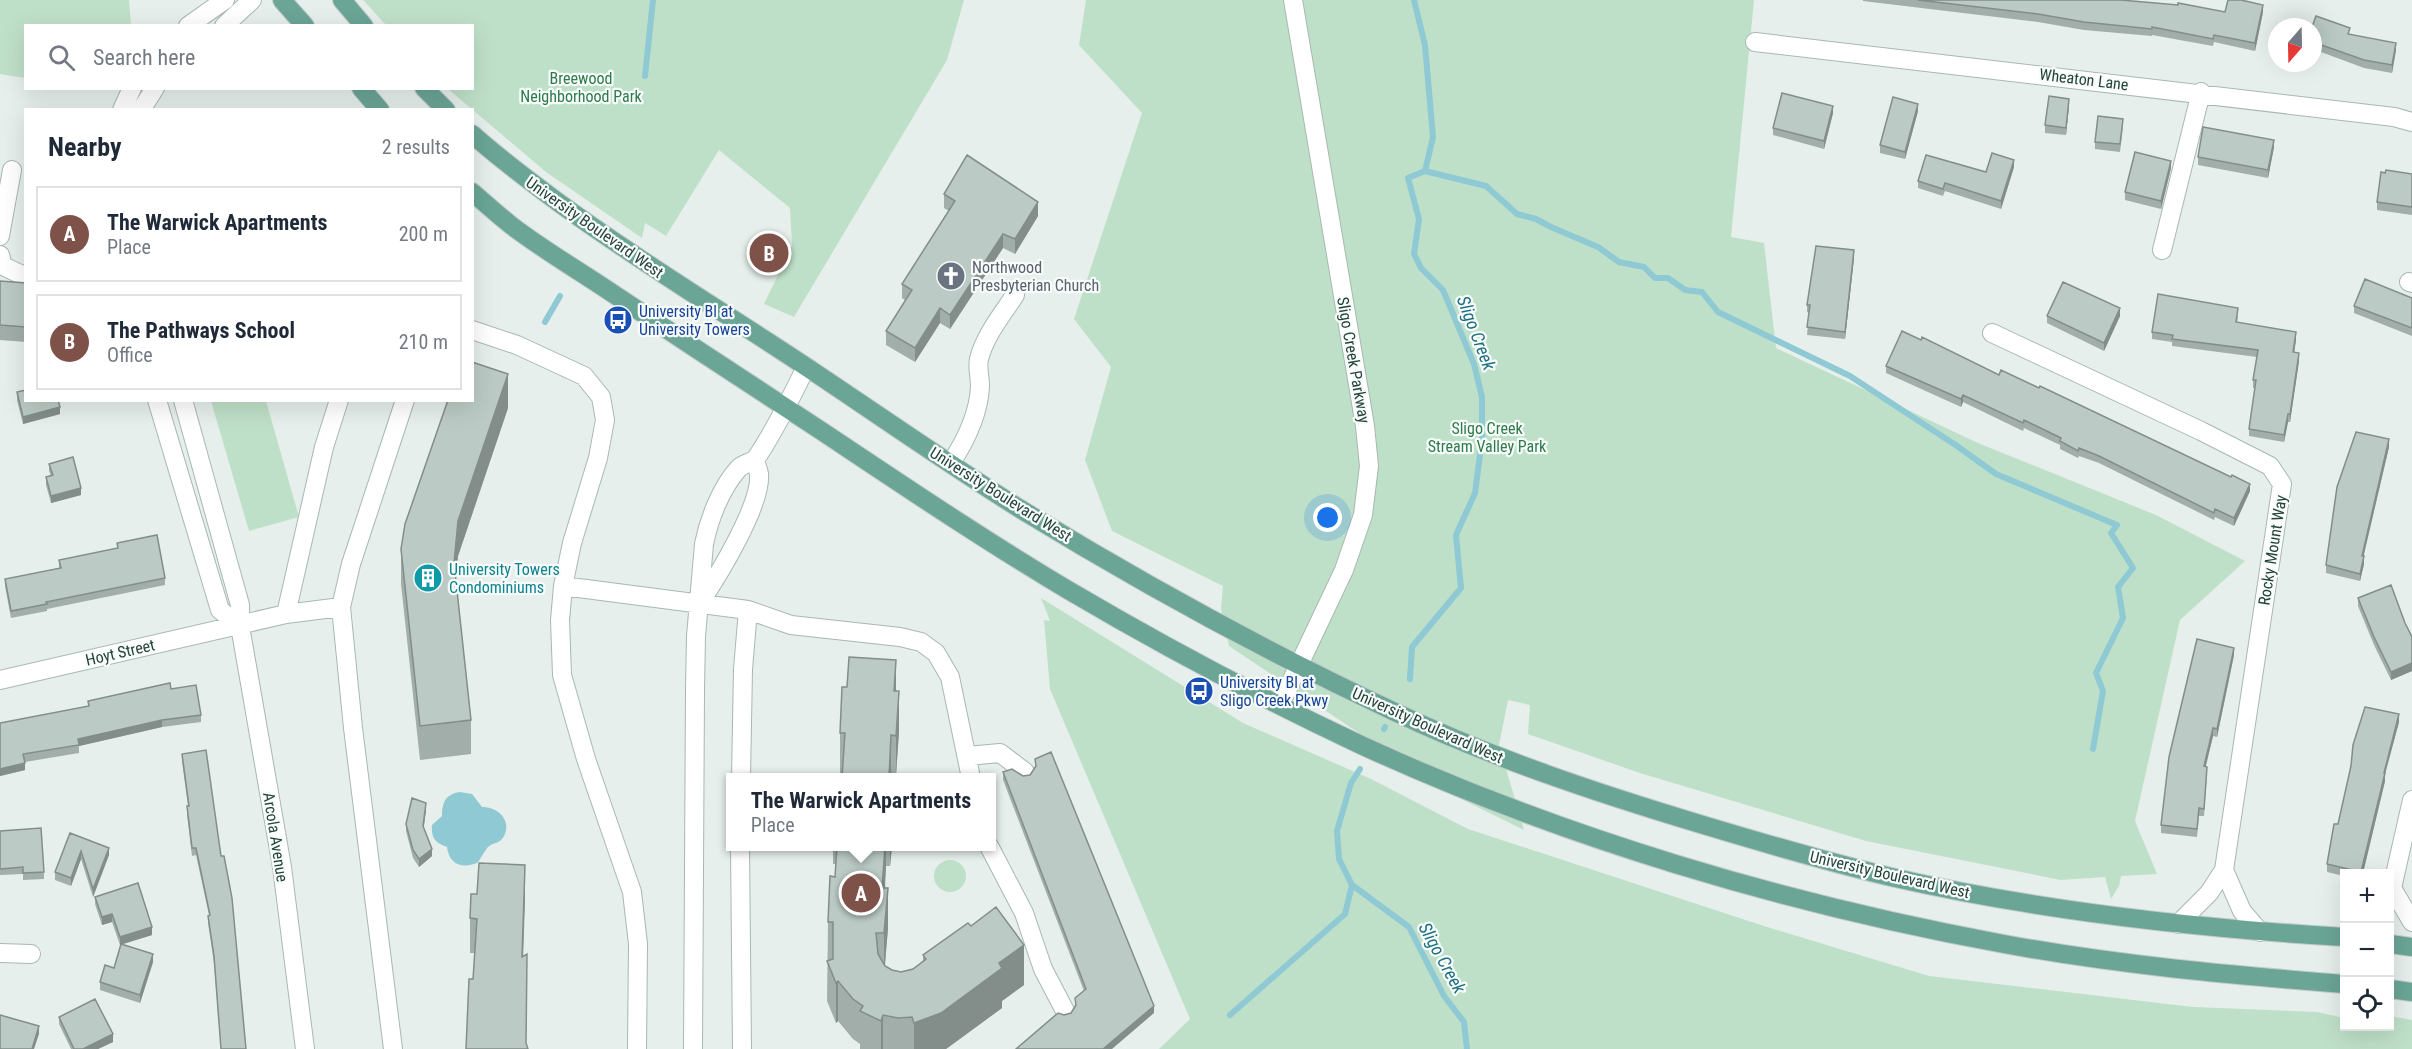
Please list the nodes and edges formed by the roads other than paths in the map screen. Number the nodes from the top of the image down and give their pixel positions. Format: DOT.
graph roads {
  1 [pos="225,0"];
  2 [pos="252,0"];
  3 [pos="282,0"];
  4 [pos="342,0"];
  5 [pos="1293,0"];
  6 [pos="191,24"];
  7 [pos="226,24"];
  8 [pos="303,24"];
  9 [pos="362,24"];
  10 [pos="1755,42"];
  11 [pos="131,90"];
  12 [pos="154,90"];
  13 [pos="363,90"];
  14 [pos="426,90"];
  15 [pos="2201,92"];
  16 [pos="123,108"];
  17 [pos="142,108"];
  18 [pos="378,108"];
  19 [pos="444,108"];
  20 [pos="2412,122"];
  21 [pos="474,136"];
  22 [pos="12,171"];
  23 [pos="474,194"];
  24 [pos="0,236"];
  25 [pos="2162,250"];
  26 [pos="0,255"];
  27 [pos="24,274"];
  28 [pos="1015,295"];
  29 [pos="474,331"];
  30 [pos="1992,333"];
  31 [pos="806,367"];
  32 [pos="158,402"];
  33 [pos="184,402"];
  34 [pos="338,402"];
  35 [pos="404,402"];
  36 [pos="786,408"];
  37 [pos="755,460"];
  38 [pos="951,463"];
  39 [pos="563,586"];
  40 [pos="700,603"];
  41 [pos="341,607"];
  42 [pos="748,610"];
  43 [pos="286,614"];
  44 [pos="240,626"];
  45 [pos="1299,664"];
  46 [pos="0,680"];
  47 [pos="1280,705"];
  48 [pos="967,756"];
  49 [pos="1025,772"];
  50 [pos="741,773"];
  51 [pos="970,773"];
  52 [pos="2412,800"];
  53 [pos="740,851"];
  54 [pos="992,851"];
  55 [pos="2224,870"];
  56 [pos="2394,877"];
  57 [pos="2394,895"];
  58 [pos="2412,922"];
  59 [pos="2178,924"];
  60 [pos="2260,932"];
  61 [pos="2340,937"];
  62 [pos="2394,945"];
  63 [pos="2412,947"];
  64 [pos="0,953"];
  65 [pos="30,954"];
  66 [pos="2340,984"];
  67 [pos="2394,990"];
  68 [pos="2412,992"];
  69 [pos="1065,1011"];
  70 [pos="305,1049"];
  71 [pos="393,1049"];
  72 [pos="637,1049"];
  73 [pos="693,1049"];
  74 [pos="741,1049"];
  1 -- 6 [label="street"];
  2 -- 7 [label="street"];
  3 -- 8 [label="main road"];
  4 -- 9 [label="main road"];
  5 -- 45 [label="street, Sligo Creek Parkway"];
  10 -- 15 [label="street, Wheaton Lane"];
  11 -- 16 [label="street"];
  12 -- 17 [label="street"];
  13 -- 18 [label="main road"];
  14 -- 19 [label="main road"];
  15 -- 20 [label="street, Wheaton Lane"];
  15 -- 25 [label="street"];
  21 -- 31 [label="main road, University Boulevard West"];
  22 -- 24 [label="street"];
  23 -- 36 [label="main road"];
  26 -- 27 [label="street"];
  28 -- 38 [label="street"];
  29 -- 39 [label="street"];
  30 -- 55 [label="street, Rocky Mount Way"];
  31 -- 36 [label="street"];
  31 -- 38 [label="main road, University Boulevard West"];
  32 -- 44 [label="street"];
  33 -- 44 [label="street, Arcola Avenue"];
  34 -- 43 [label="street"];
  35 -- 41 [label="street"];
  36 -- 37 [label="street"];
  36 -- 47 [label="main road"];
  37 -- 40 [label="street"];
  37 -- 40 [label="street"];
  38 -- 45 [label="main road, University Boulevard West"];
  39 -- 40 [label="street"];
  39 -- 72 [label="street"];
  40 -- 42 [label="street"];
  40 -- 73 [label="street"];
  41 -- 43 [label="street, Hoyt Street"];
  41 -- 71 [label="street"];
  42 -- 48 [label="street"];
  42 -- 50 [label="street"];
  43 -- 44 [label="street, Hoyt Street"];
  44 -- 46 [label="street, Hoyt Street"];
  44 -- 70 [label="street, Arcola Avenue"];
  45 -- 47 [label="street, Sligo Creek Parkway"];
  45 -- 59 [label="main road, University Boulevard West"];
  47 -- 66 [label="main road"];
  48 -- 49 [label="street"];
  48 -- 51 [label="street"];
  52 -- 56 [label="street"];
  53 -- 74 [label="street"];
  54 -- 69 [label="street"];
  55 -- 59 [label="street, Rocky Mount Way"];
  55 -- 60 [label="street"];
  57 -- 58 [label="street"];
  59 -- 60 [label="main road, University Boulevard West"];
  60 -- 61 [label="main road, University Boulevard West"];
  62 -- 63 [label="main road"];
  64 -- 65 [label="street"];
  67 -- 68 [label="main road"];
}
